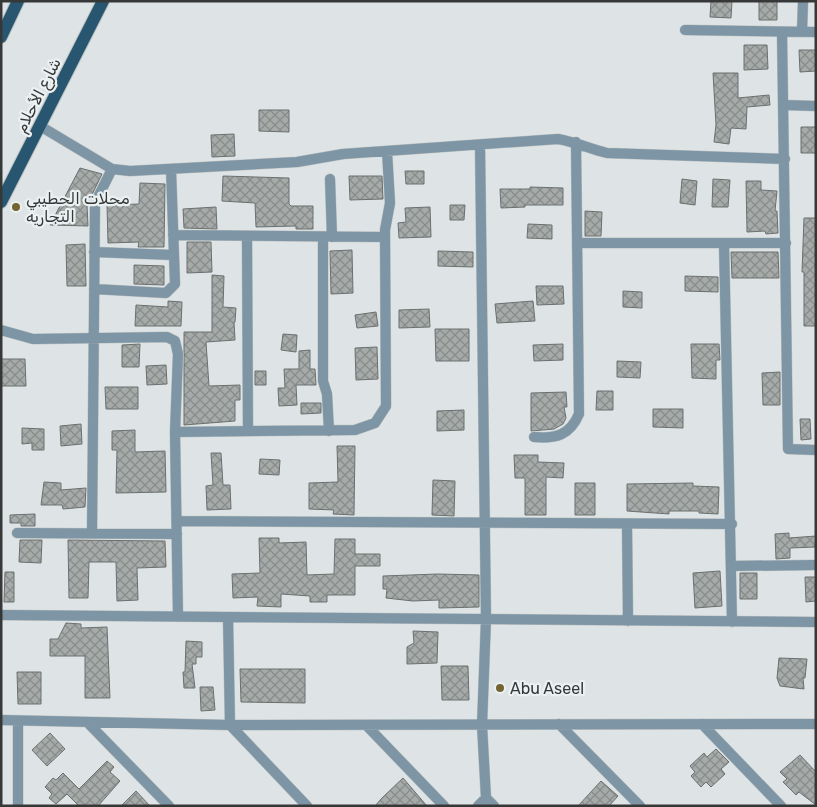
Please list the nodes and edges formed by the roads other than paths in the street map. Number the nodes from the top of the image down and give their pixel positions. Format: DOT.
graph roads {
  1 [pos="18,1"];
  2 [pos="103,1"];
  3 [pos="803,1"];
  4 [pos="685,30"];
  5 [pos="782,32"];
  6 [pos="802,32"];
  7 [pos="816,32"];
  8 [pos="1,37"];
  9 [pos="784,105"];
  10 [pos="816,106"];
  11 [pos="40,126"];
  12 [pos="576,142"];
  13 [pos="480,144"];
  14 [pos="387,151"];
  15 [pos="785,159"];
  16 [pos="112,169"];
  17 [pos="171,169"];
  18 [pos="330,179"];
  19 [pos="1,202"];
  20 [pos="173,236"];
  21 [pos="247,236"];
  22 [pos="327,237"];
  23 [pos="385,237"];
  24 [pos="577,243"];
  25 [pos="724,243"];
  26 [pos="786,243"];
  27 [pos="94,252"];
  28 [pos="173,255"];
  29 [pos="94,289"];
  30 [pos="1,330"];
  31 [pos="94,338"];
  32 [pos="248,431"];
  33 [pos="329,431"];
  34 [pos="175,432"];
  35 [pos="534,438"];
  36 [pos="816,450"];
  37 [pos="176,522"];
  38 [pos="485,523"];
  39 [pos="627,524"];
  40 [pos="732,524"];
  41 [pos="18,533"];
  42 [pos="92,534"];
  43 [pos="177,534"];
  44 [pos="816,565"];
  45 [pos="732,566"];
  46 [pos="1,615"];
  47 [pos="178,617"];
  48 [pos="228,617"];
  49 [pos="486,619"];
  50 [pos="628,620"];
  51 [pos="732,622"];
  52 [pos="816,622"];
  53 [pos="1,720"];
  54 [pos="18,721"];
  55 [pos="88,722"];
  56 [pos="559,724"];
  57 [pos="702,724"];
  58 [pos="816,724"];
  59 [pos="230,725"];
  60 [pos="482,725"];
  61 [pos="367,726"];
  62 [pos="490,802"];
  63 [pos="20,804"];
  64 [pos="169,806"];
  65 [pos="307,806"];
  66 [pos="444,806"];
  67 [pos="478,806"];
  68 [pos="640,806"];
  69 [pos="781,806"];
  1 -- 8 [label="main road"];
  2 -- 11 [label="main road, شارع الأحلام"];
  3 -- 6 [label="street"];
  4 -- 5 [label="street"];
  5 -- 6 [label="street"];
  5 -- 9 [label="street"];
  6 -- 7 [label="street"];
  9 -- 10 [label="street"];
  9 -- 15 [label="street"];
  11 -- 16 [label="street"];
  11 -- 19 [label="main road, شارع الأحلام"];
  12 -- 13 [label="street"];
  12 -- 15 [label="street"];
  12 -- 24 [label="street"];
  13 -- 14 [label="street"];
  13 -- 38 [label="street"];
  14 -- 17 [label="street"];
  14 -- 23 [label="street"];
  15 -- 26 [label="street"];
  16 -- 17 [label="street"];
  16 -- 27 [label="street"];
  17 -- 20 [label="street"];
  18 -- 22 [label="street"];
  20 -- 21 [label="street"];
  20 -- 28 [label="street"];
  21 -- 22 [label="street"];
  21 -- 32 [label="street"];
  22 -- 23 [label="street"];
  22 -- 33 [label="street"];
  23 -- 33 [label="street"];
  24 -- 25 [label="street"];
  24 -- 35 [label="street"];
  25 -- 26 [label="street"];
  25 -- 40 [label="street"];
  26 -- 36 [label="street"];
  27 -- 28 [label="street"];
  27 -- 29 [label="street"];
  28 -- 29 [label="street"];
  29 -- 31 [label="street"];
  30 -- 31 [label="street"];
  31 -- 34 [label="street"];
  31 -- 42 [label="street"];
  32 -- 33 [label="street"];
  32 -- 34 [label="street"];
  34 -- 37 [label="street"];
  37 -- 38 [label="street"];
  37 -- 43 [label="street"];
  38 -- 39 [label="street"];
  38 -- 49 [label="street"];
  39 -- 40 [label="street"];
  39 -- 50 [label="street"];
  40 -- 45 [label="street"];
  41 -- 42 [label="street"];
  42 -- 43 [label="street"];
  43 -- 47 [label="street"];
  44 -- 45 [label="street"];
  45 -- 51 [label="street"];
  46 -- 47 [label="street"];
  47 -- 48 [label="street"];
  48 -- 49 [label="street"];
  48 -- 59 [label="street"];
  49 -- 50 [label="street"];
  49 -- 60 [label="street"];
  50 -- 51 [label="street"];
  51 -- 52 [label="street"];
  53 -- 54 [label="street"];
  54 -- 55 [label="street"];
  54 -- 63 [label="street"];
  55 -- 59 [label="street"];
  55 -- 64 [label="street"];
  56 -- 57 [label="street"];
  56 -- 60 [label="street"];
  56 -- 68 [label="street"];
  57 -- 58 [label="street"];
  57 -- 69 [label="street"];
  59 -- 61 [label="street"];
  59 -- 65 [label="street"];
  60 -- 61 [label="street"];
  60 -- 62 [label="street"];
  61 -- 66 [label="street"];
  62 -- 67 [label="street"];
}
